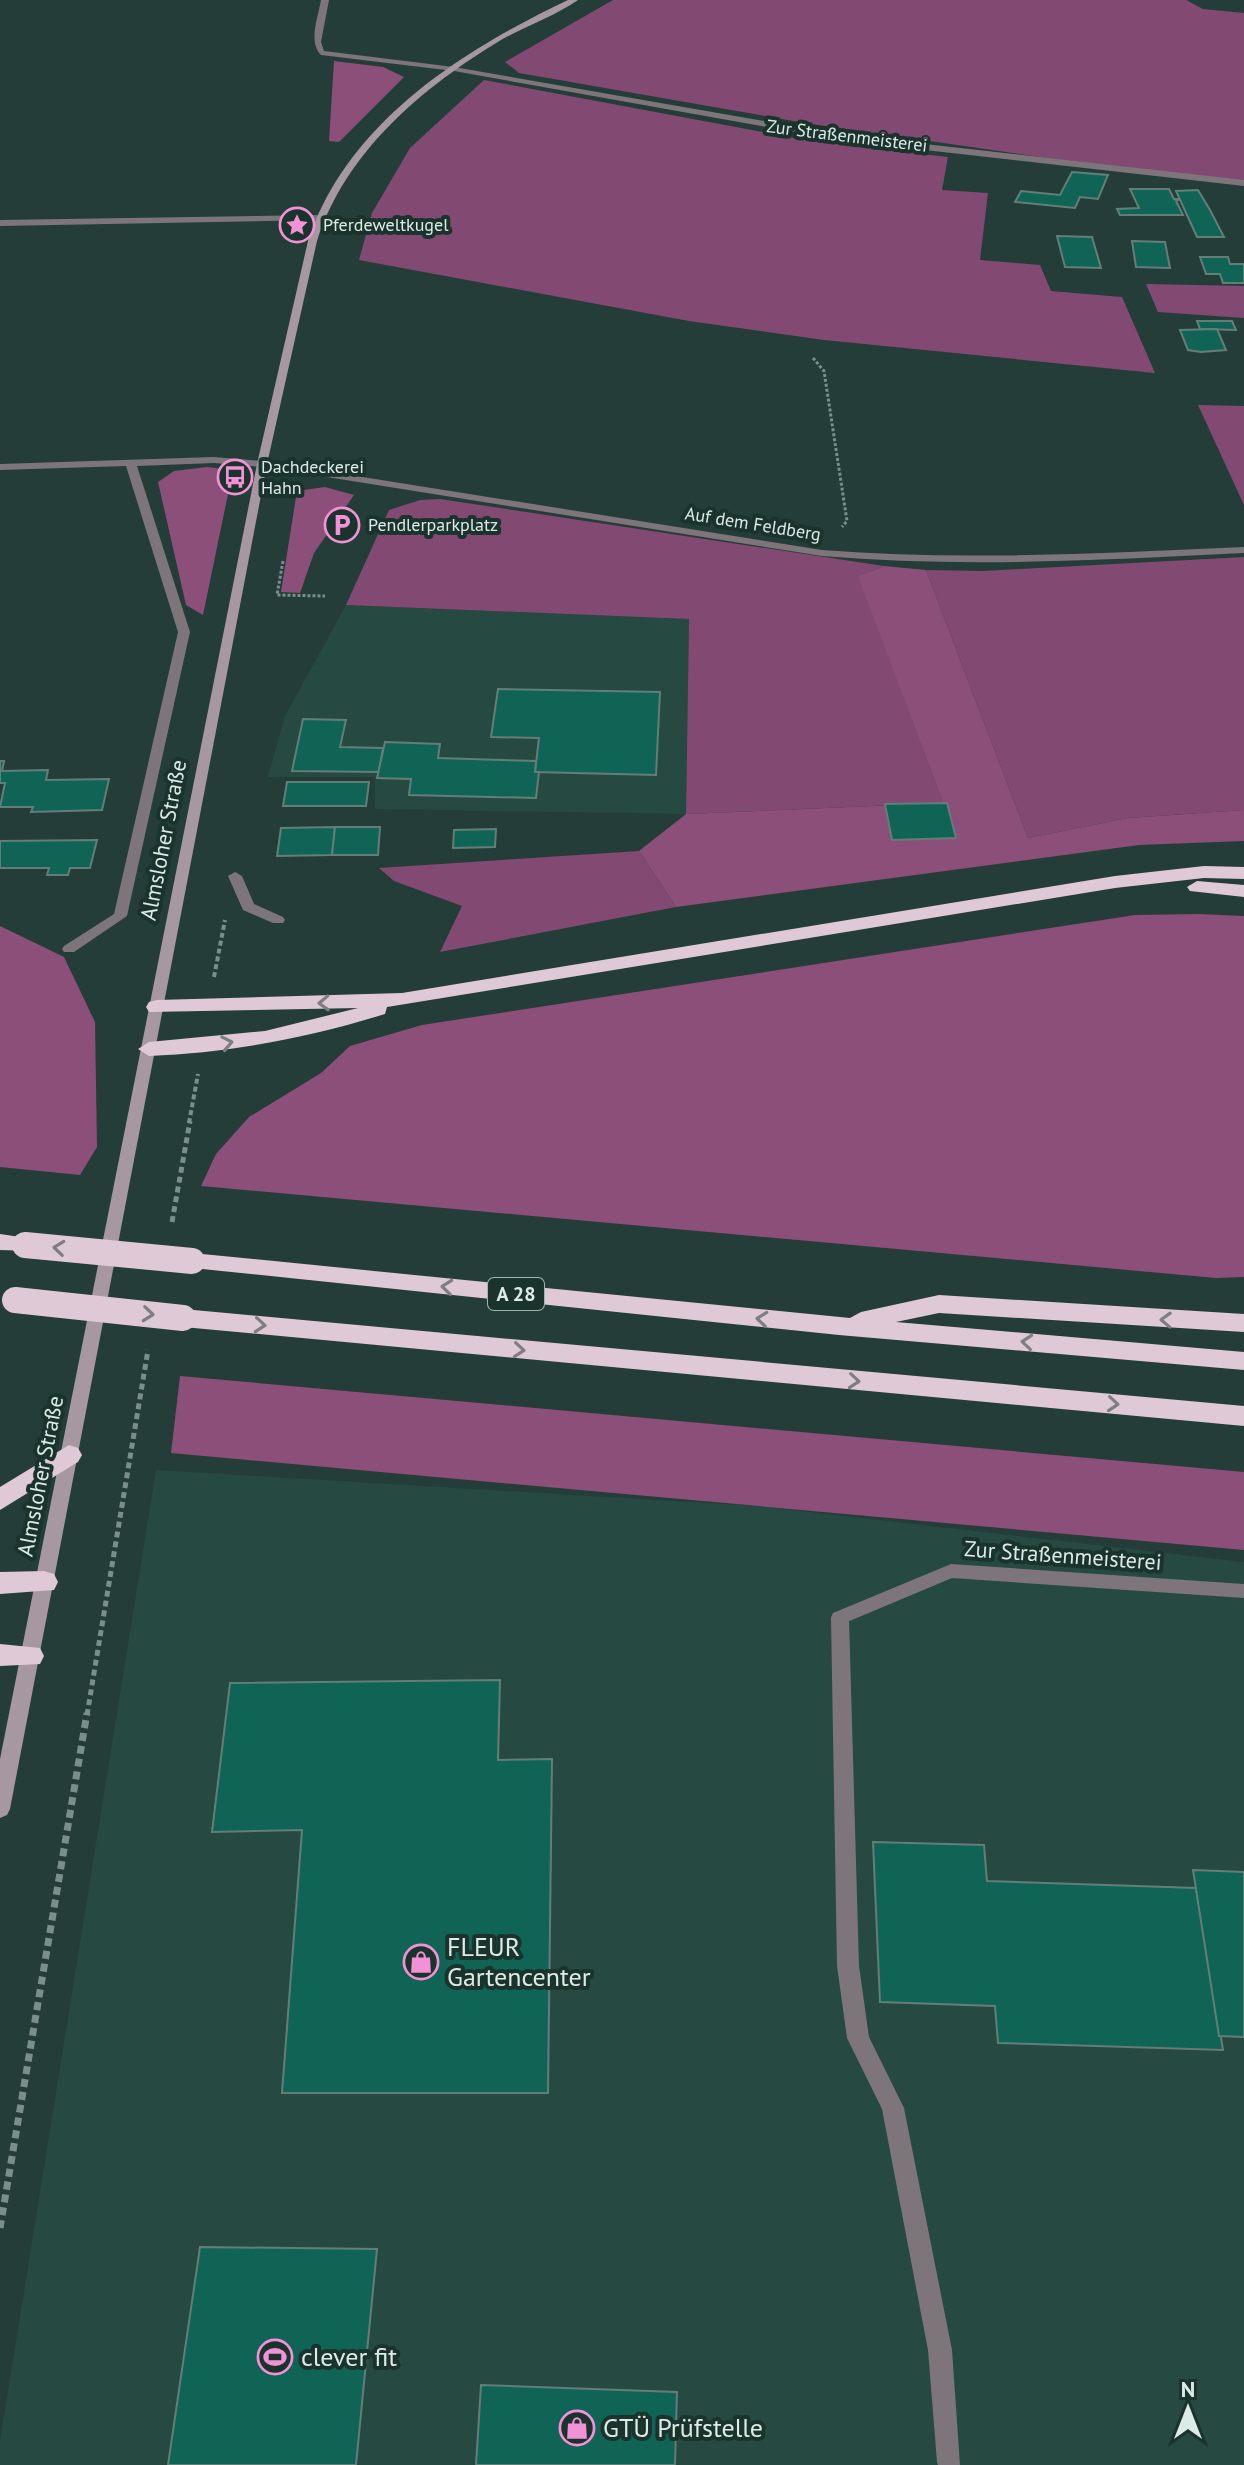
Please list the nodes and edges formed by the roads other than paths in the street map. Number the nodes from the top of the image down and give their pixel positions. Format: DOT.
graph roads {
  1 [pos="325,0"];
  2 [pos="574,0"];
  3 [pos="454,69"];
  4 [pos="1244,183"];
  5 [pos="321,217"];
  6 [pos="0,223"];
  7 [pos="130,462"];
  8 [pos="262,464"];
  9 [pos="0,467"];
  10 [pos="1244,550"];
  11 [pos="1244,873"];
  12 [pos="235,876"];
  13 [pos="1115,882"];
  14 [pos="1244,891"];
  15 [pos="278,920"];
  16 [pos="69,949"];
  17 [pos="402,1000"];
  18 [pos="157,1007"];
  19 [pos="149,1049"];
  20 [pos="12,1244"];
  21 [pos="7,1299"];
  22 [pos="1244,1323"];
  23 [pos="839,1326"];
  24 [pos="1244,1361"];
  25 [pos="1244,1416"];
  26 [pos="69,1455"];
  27 [pos="0,1500"];
  28 [pos="44,1582"];
  29 [pos="0,1583"];
  30 [pos="1244,1591"];
  31 [pos="0,1655"];
  32 [pos="30,1656"];
  33 [pos="0,1809"];
  34 [pos="949,2462"];
  1 -- 3 [label="street, Zur Straßenmeisterei"];
  2 -- 3 [label="street, Almsloher Straße"];
  3 -- 4 [label="street, Zur Straßenmeisterei"];
  3 -- 5 [label="street, Almsloher Straße"];
  5 -- 6 [label="street"];
  5 -- 8 [label="street, Almsloher Straße"];
  7 -- 8 [label="street, Auf dem Feldberg"];
  7 -- 9 [label="street, Auf dem Feldberg"];
  7 -- 16 [label="street"];
  8 -- 10 [label="street, Auf dem Feldberg"];
  8 -- 18 [label="street, Almsloher Straße"];
  11 -- 13 [label="highway"];
  12 -- 15 [label="street"];
  13 -- 14 [label="highway"];
  13 -- 17 [label="highway"];
  17 -- 18 [label="highway, one-way"];
  19 -- 17 [label="highway, one-way"];
  18 -- 19 [label="street, Almsloher Straße"];
  19 -- 26 [label="street, Almsloher Straße"];
  23 -- 20 [label="highway, A 28, one-way, bridge"];
  21 -- 25 [label="highway, one-way, bridge"];
  22 -- 23 [label="highway, one-way"];
  24 -- 23 [label="highway, A 28, one-way"];
  26 -- 27 [label="highway"];
  26 -- 28 [label="street, Almsloher Straße"];
  28 -- 29 [label="highway"];
  28 -- 32 [label="street, Almsloher Straße"];
  30 -- 34 [label="street, Zur Straßenmeisterei"];
  31 -- 32 [label="highway"];
  32 -- 33 [label="street, Almsloher Straße"];
}
